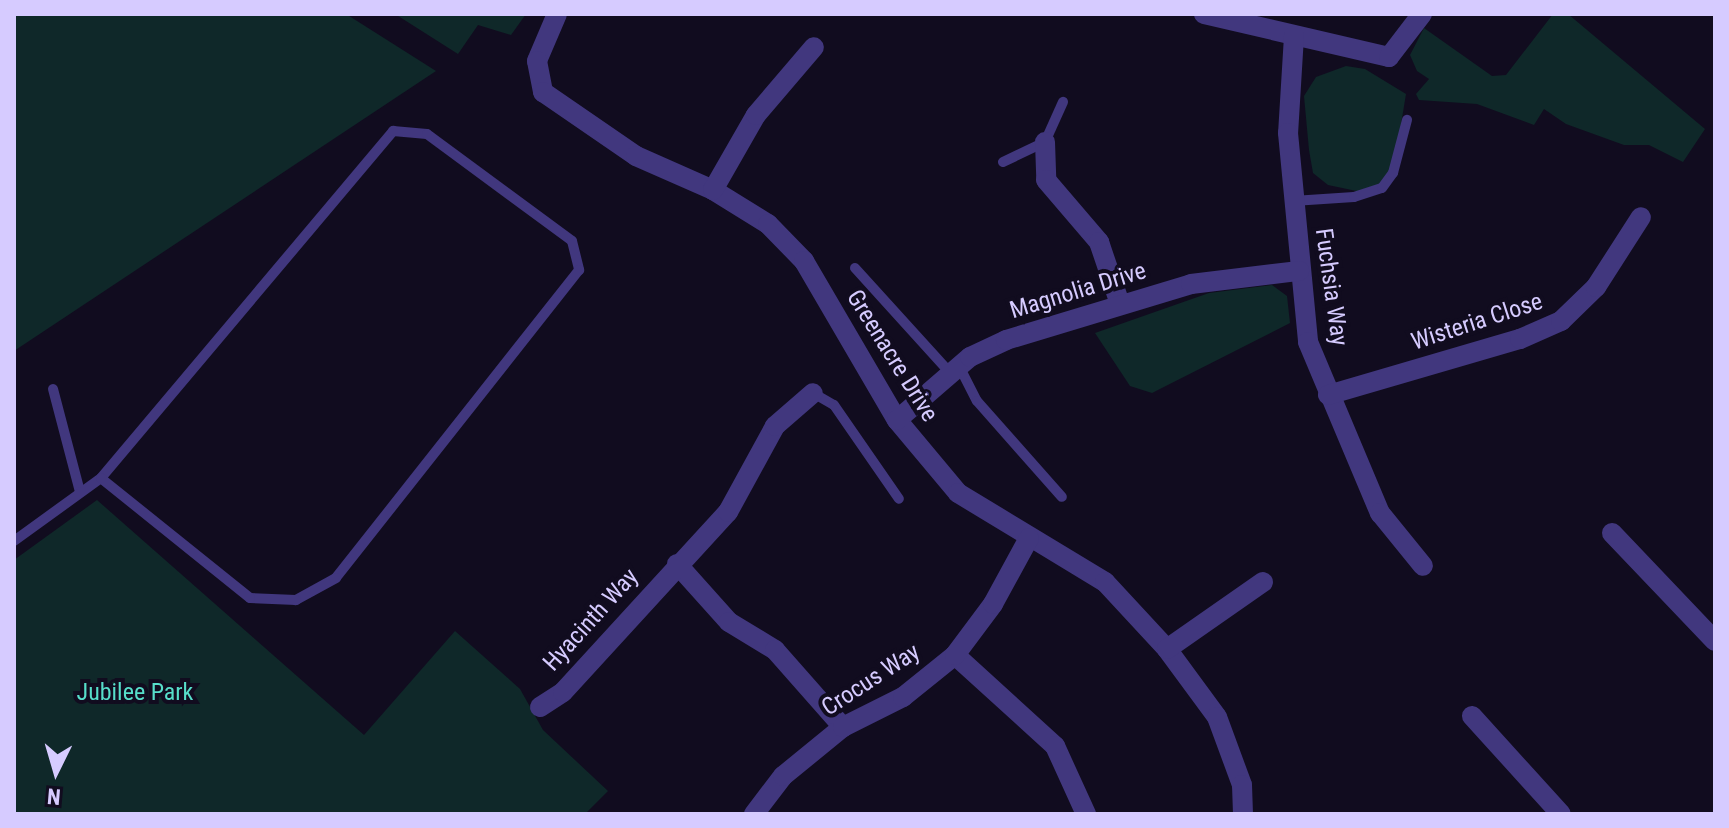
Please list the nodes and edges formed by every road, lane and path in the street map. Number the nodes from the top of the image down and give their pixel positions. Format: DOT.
graph roads {
  1 [pos="557,14"];
  2 [pos="1204,14"];
  3 [pos="1422,14"];
  4 [pos="1294,36"];
  5 [pos="814,47"];
  6 [pos="1063,102"];
  7 [pos="1407,120"];
  8 [pos="1045,142"];
  9 [pos="1003,162"];
  10 [pos="713,190"];
  11 [pos="1293,201"];
  12 [pos="1641,217"];
  13 [pos="855,268"];
  14 [pos="1299,271"];
  15 [pos="1120,304"];
  16 [pos="955,370"];
  17 [pos="53,389"];
  18 [pos="813,393"];
  19 [pos="1328,395"];
  20 [pos="897,420"];
  21 [pos="101,478"];
  22 [pos="80,492"];
  23 [pos="1062,497"];
  24 [pos="899,499"];
  25 [pos="1612,533"];
  26 [pos="1029,538"];
  27 [pos="14,541"];
  28 [pos="677,564"];
  29 [pos="1423,566"];
  30 [pos="1263,582"];
  31 [pos="1715,641"];
  32 [pos="1167,649"];
  33 [pos="955,655"];
  34 [pos="540,707"];
  35 [pos="1472,716"];
  36 [pos="843,727"];
  37 [pos="754,814"];
  38 [pos="1086,814"];
  39 [pos="1243,814"];
  40 [pos="1561,814"];
  1 -- 10 [label="street, Greenacre Drive"];
  2 -- 4 [label="street"];
  3 -- 4 [label="street"];
  4 -- 11 [label="street, Fuchsia Way"];
  5 -- 10 [label="street"];
  6 -- 8 [label="lane"];
  7 -- 11 [label="lane"];
  8 -- 9 [label="lane"];
  8 -- 15 [label="street"];
  10 -- 20 [label="street, Greenacre Drive"];
  11 -- 14 [label="street, Fuchsia Way"];
  12 -- 19 [label="street, Wisteria Close"];
  13 -- 16 [label="lane"];
  14 -- 15 [label="street, Magnolia Drive"];
  14 -- 19 [label="street, Fuchsia Way"];
  15 -- 16 [label="street, Magnolia Drive"];
  16 -- 20 [label="street, Magnolia Drive"];
  16 -- 23 [label="lane"];
  17 -- 22 [label="lane"];
  18 -- 24 [label="lane"];
  18 -- 28 [label="street, Hyacinth Way"];
  19 -- 29 [label="street, Fuchsia Way"];
  20 -- 26 [label="street, Greenacre Drive"];
  21 -- 21 [label="lane"];
  21 -- 22 [label="lane"];
  22 -- 27 [label="lane"];
  25 -- 31 [label="street"];
  26 -- 32 [label="street, Greenacre Drive"];
  26 -- 33 [label="street, Crocus Way"];
  28 -- 34 [label="street, Hyacinth Way"];
  28 -- 36 [label="street"];
  30 -- 32 [label="street"];
  32 -- 39 [label="street, Greenacre Drive"];
  33 -- 36 [label="street, Crocus Way"];
  33 -- 38 [label="street"];
  35 -- 40 [label="street"];
  36 -- 37 [label="street, Crocus Way"];
}
